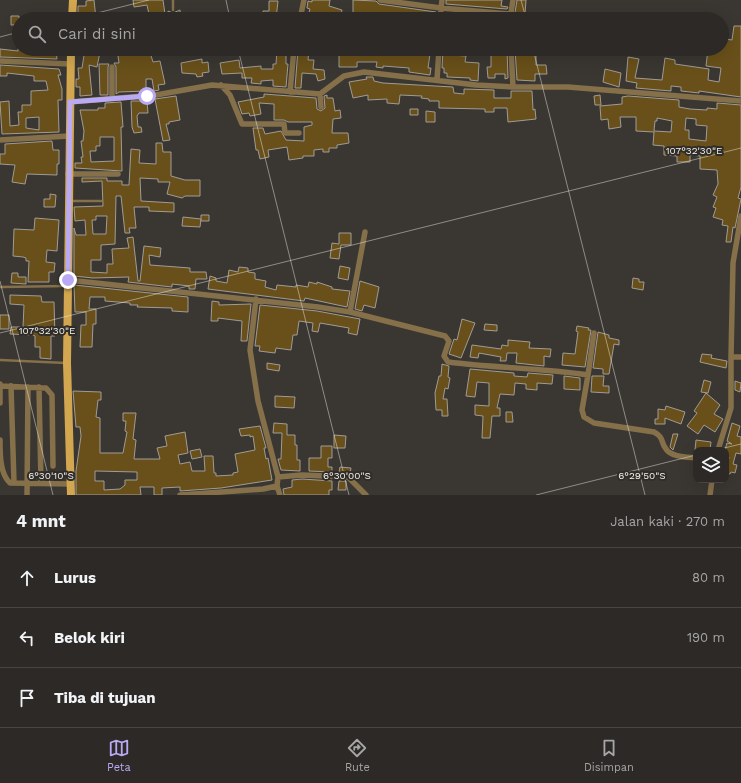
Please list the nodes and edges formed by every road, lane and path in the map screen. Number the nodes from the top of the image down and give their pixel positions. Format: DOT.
graph roads {
  1 [pos="73,0"];
  2 [pos="169,0"];
  3 [pos="173,0"];
  4 [pos="304,0"];
  5 [pos="380,0"];
  6 [pos="442,0"];
  7 [pos="513,0"];
  8 [pos="173,4"];
  9 [pos="441,8"];
  10 [pos="173,10"];
  11 [pos="72,12"];
  12 [pos="301,12"];
  13 [pos="441,12"];
  14 [pos="476,12"];
  15 [pos="511,12"];
  16 [pos="71,56"];
  17 [pos="293,56"];
  18 [pos="439,56"];
  19 [pos="511,56"];
  20 [pos="0,61"];
  21 [pos="70,64"];
  22 [pos="112,67"];
  23 [pos="437,80"];
  24 [pos="221,85"];
  25 [pos="513,87"];
  26 [pos="290,92"];
  27 [pos="320,94"];
  28 [pos="112,98"];
  29 [pos="741,101"];
  30 [pos="70,102"];
  31 [pos="322,107"];
  32 [pos="299,133"];
  33 [pos="69,136"];
  34 [pos="0,140"];
  35 [pos="68,174"];
  36 [pos="118,174"];
  37 [pos="101,200"];
  38 [pos="68,201"];
  39 [pos="741,216"];
  40 [pos="365,232"];
  41 [pos="68,283"];
  42 [pos="0,287"];
  43 [pos="256,299"];
  44 [pos="350,312"];
  45 [pos="594,333"];
  46 [pos="731,357"];
  47 [pos="741,357"];
  48 [pos="0,360"];
  49 [pos="67,363"];
  50 [pos="588,375"];
  51 [pos="0,385"];
  52 [pos="11,386"];
  53 [pos="28,387"];
  54 [pos="39,388"];
  55 [pos="0,403"];
  56 [pos="0,440"];
  57 [pos="719,447"];
  58 [pos="693,458"];
  59 [pos="54,466"];
  60 [pos="278,477"];
  61 [pos="14,483"];
  62 [pos="27,483"];
  63 [pos="40,483"];
  64 [pos="712,483"];
  65 [pos="71,484"];
  66 [pos="276,486"];
  67 [pos="27,495"];
  68 [pos="71,495"];
  69 [pos="180,495"];
  70 [pos="280,495"];
  71 [pos="366,495"];
  72 [pos="710,495"];
  1 -- 11 [label="main road"];
  2 -- 8 [label="lane"];
  3 -- 8 [label="lane"];
  4 -- 12 [label="street"];
  5 -- 9 [label="street"];
  6 -- 9 [label="street"];
  7 -- 15 [label="street"];
  8 -- 10 [label="lane"];
  9 -- 13 [label="street"];
  9 -- 14 [label="street"];
  16 -- 21 [label="main road"];
  17 -- 26 [label="street"];
  18 -- 23 [label="street"];
  19 -- 25 [label="street"];
  20 -- 21 [label="street"];
  21 -- 30 [label="main road"];
  22 -- 28 [label="street"];
  23 -- 25 [label="street"];
  23 -- 27 [label="street"];
  24 -- 26 [label="street"];
  24 -- 28 [label="street"];
  24 -- 32 [label="street"];
  25 -- 29 [label="street"];
  26 -- 27 [label="street"];
  27 -- 31 [label="street"];
  28 -- 30 [label="street"];
  30 -- 33 [label="main road"];
  33 -- 34 [label="street"];
  33 -- 35 [label="main road"];
  35 -- 36 [label="street"];
  35 -- 38 [label="main road"];
  37 -- 38 [label="lane"];
  38 -- 41 [label="main road"];
  39 -- 46 [label="street"];
  40 -- 44 [label="street"];
  41 -- 42 [label="lane"];
  41 -- 43 [label="street"];
  41 -- 49 [label="main road"];
  43 -- 44 [label="street"];
  43 -- 60 [label="street"];
  44 -- 50 [label="street"];
  45 -- 50 [label="street"];
  46 -- 47 [label="street"];
  46 -- 57 [label="street"];
  48 -- 49 [label="lane"];
  49 -- 65 [label="main road"];
  50 -- 58 [label="street"];
  51 -- 52 [label="street"];
  51 -- 55 [label="street"];
  52 -- 53 [label="street"];
  52 -- 61 [label="street"];
  53 -- 54 [label="street"];
  53 -- 62 [label="street"];
  54 -- 59 [label="street"];
  54 -- 63 [label="street"];
  56 -- 61 [label="street"];
  60 -- 66 [label="street"];
  60 -- 71 [label="street"];
  61 -- 62 [label="street"];
  62 -- 63 [label="street"];
  62 -- 67 [label="street"];
  63 -- 65 [label="street"];
  64 -- 72 [label="street"];
  65 -- 68 [label="main road"];
  66 -- 69 [label="street"];
  66 -- 70 [label="street"];
}
